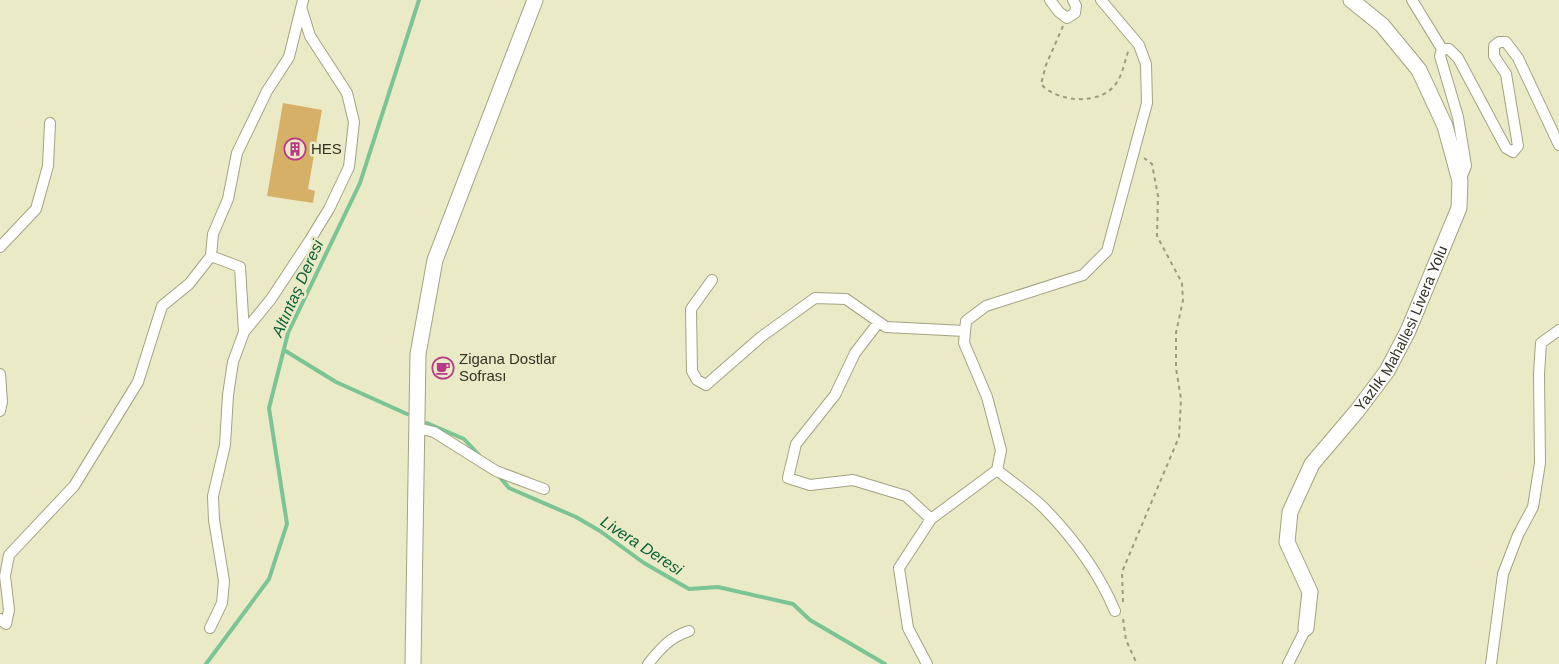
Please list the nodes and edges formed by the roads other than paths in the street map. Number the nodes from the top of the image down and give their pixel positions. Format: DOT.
graph roads {
  1 [pos="534,0"];
  2 [pos="1050,0"];
  3 [pos="1073,0"];
  4 [pos="1101,0"];
  5 [pos="1351,0"];
  6 [pos="1412,0"];
  7 [pos="302,3"];
  8 [pos="1442,50"];
  9 [pos="50,123"];
  10 [pos="1559,146"];
  11 [pos="1460,181"];
  12 [pos="0,247"];
  13 [pos="210,256"];
  14 [pos="712,280"];
  15 [pos="878,323"];
  16 [pos="1559,330"];
  17 [pos="965,331"];
  18 [pos="244,332"];
  19 [pos="0,374"];
  20 [pos="0,412"];
  21 [pos="417,428"];
  22 [pos="997,470"];
  23 [pos="544,489"];
  24 [pos="932,519"];
  25 [pos="1120,611"];
  26 [pos="0,619"];
  27 [pos="210,628"];
  28 [pos="1306,628"];
  29 [pos="689,631"];
  30 [pos="413,664"];
  31 [pos="648,664"];
  32 [pos="927,664"];
  33 [pos="1288,664"];
  34 [pos="1491,664"];
  1 -- 21 [label="street"];
  2 -- 3 [label="street"];
  4 -- 17 [label="street"];
  5 -- 11 [label="street, Yazlık Mahallesi Livera Yolu"];
  6 -- 8 [label="street"];
  7 -- 13 [label="street"];
  7 -- 18 [label="street"];
  8 -- 10 [label="street"];
  8 -- 11 [label="street"];
  9 -- 12 [label="street"];
  11 -- 28 [label="street, Yazlık Mahallesi Livera Yolu"];
  13 -- 18 [label="street"];
  13 -- 26 [label="street"];
  14 -- 15 [label="street"];
  15 -- 17 [label="street"];
  15 -- 24 [label="street"];
  16 -- 34 [label="street"];
  17 -- 22 [label="street"];
  18 -- 27 [label="street"];
  19 -- 20 [label="street"];
  21 -- 23 [label="street"];
  21 -- 30 [label="street"];
  22 -- 24 [label="street"];
  22 -- 25 [label="street"];
  24 -- 32 [label="street"];
  28 -- 33 [label="street, Yazlık Mahallesi Livera Yolu"];
  29 -- 31 [label="street"];
}
